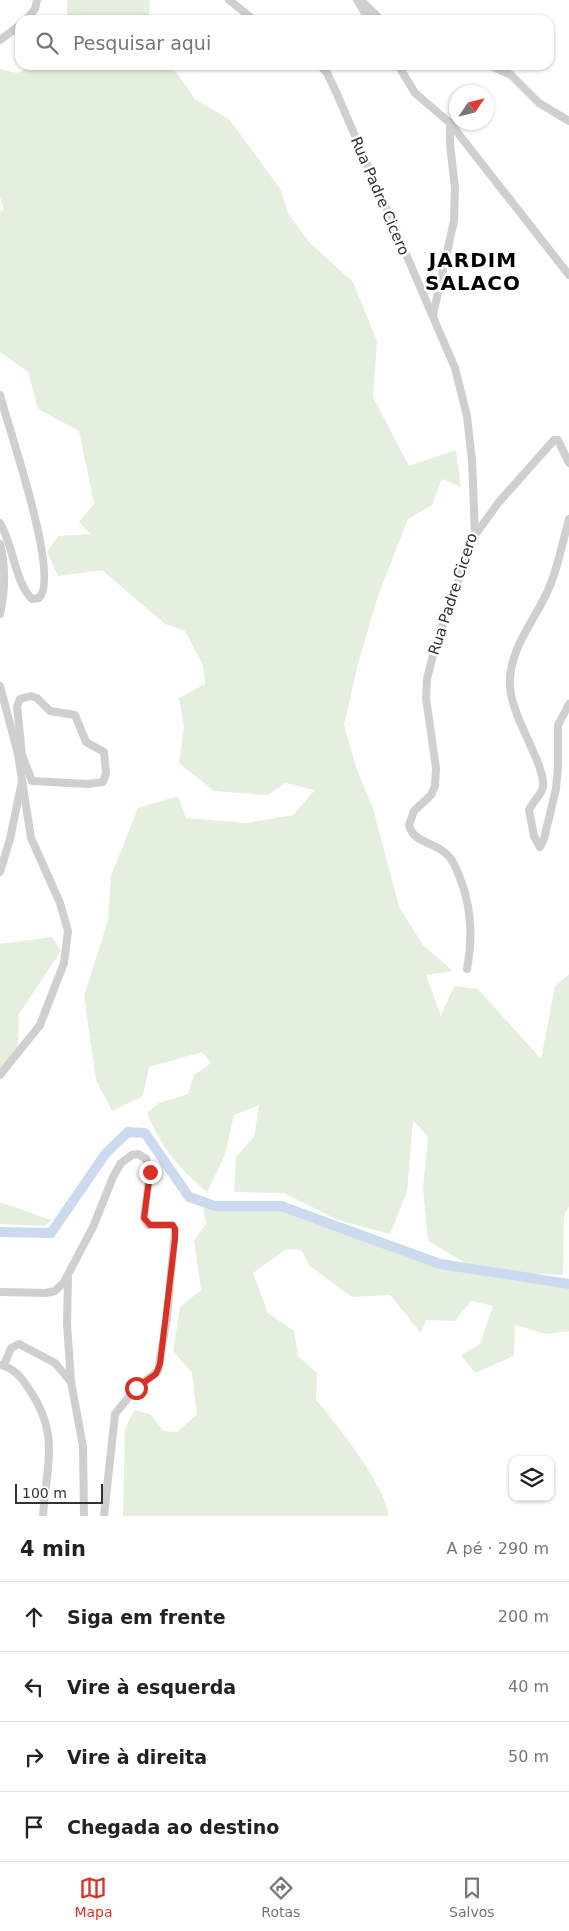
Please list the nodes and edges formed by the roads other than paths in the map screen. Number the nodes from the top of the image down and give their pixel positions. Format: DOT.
graph roads {
  1 [pos="37,0"];
  2 [pos="229,0"];
  3 [pos="357,0"];
  4 [pos="361,0"];
  5 [pos="30,15"];
  6 [pos="248,15"];
  7 [pos="366,15"];
  8 [pos="376,15"];
  9 [pos="15,29"];
  10 [pos="0,40"];
  11 [pos="324,70"];
  12 [pos="401,70"];
  13 [pos="500,70"];
  14 [pos="569,121"];
  15 [pos="449,122"];
  16 [pos="450,130"];
  17 [pos="455,130"];
  18 [pos="569,275"];
  19 [pos="433,315"];
  20 [pos="0,395"];
  21 [pos="569,463"];
  22 [pos="569,519"];
  23 [pos="0,523"];
  24 [pos="475,535"];
  25 [pos="0,544"];
  26 [pos="0,614"];
  27 [pos="0,686"];
  28 [pos="569,704"];
  29 [pos="20,756"];
  30 [pos="23,778"];
  31 [pos="0,872"];
  32 [pos="467,969"];
  33 [pos="0,1075"];
  34 [pos="68,1275"];
  35 [pos="0,1292"];
  36 [pos="2,1365"];
  37 [pos="71,1382"];
  38 [pos="43,1516"];
  39 [pos="84,1516"];
  40 [pos="104,1516"];
  1 -- 5 [label="street"];
  2 -- 6 [label="street"];
  3 -- 7 [label="street"];
  4 -- 8 [label="street"];
  9 -- 10 [label="street"];
  11 -- 19 [label="street, Rua Padre Cicero"];
  12 -- 15 [label="street"];
  13 -- 14 [label="street"];
  16 -- 19 [label="street"];
  17 -- 18 [label="street"];
  19 -- 24 [label="street, Rua Padre Cicero"];
  20 -- 23 [label="street"];
  21 -- 24 [label="street"];
  22 -- 28 [label="street"];
  24 -- 32 [label="street, Rua Padre Cicero"];
  25 -- 26 [label="street"];
  27 -- 29 [label="street"];
  29 -- 29 [label="street"];
  29 -- 30 [label="street"];
  30 -- 31 [label="street"];
  30 -- 33 [label="street"];
  34 -- 35 [label="street"];
  34 -- 37 [label="street"];
  34 -- 40 [label="street"];
  36 -- 37 [label="street"];
  36 -- 38 [label="street"];
  37 -- 39 [label="street"];
}
